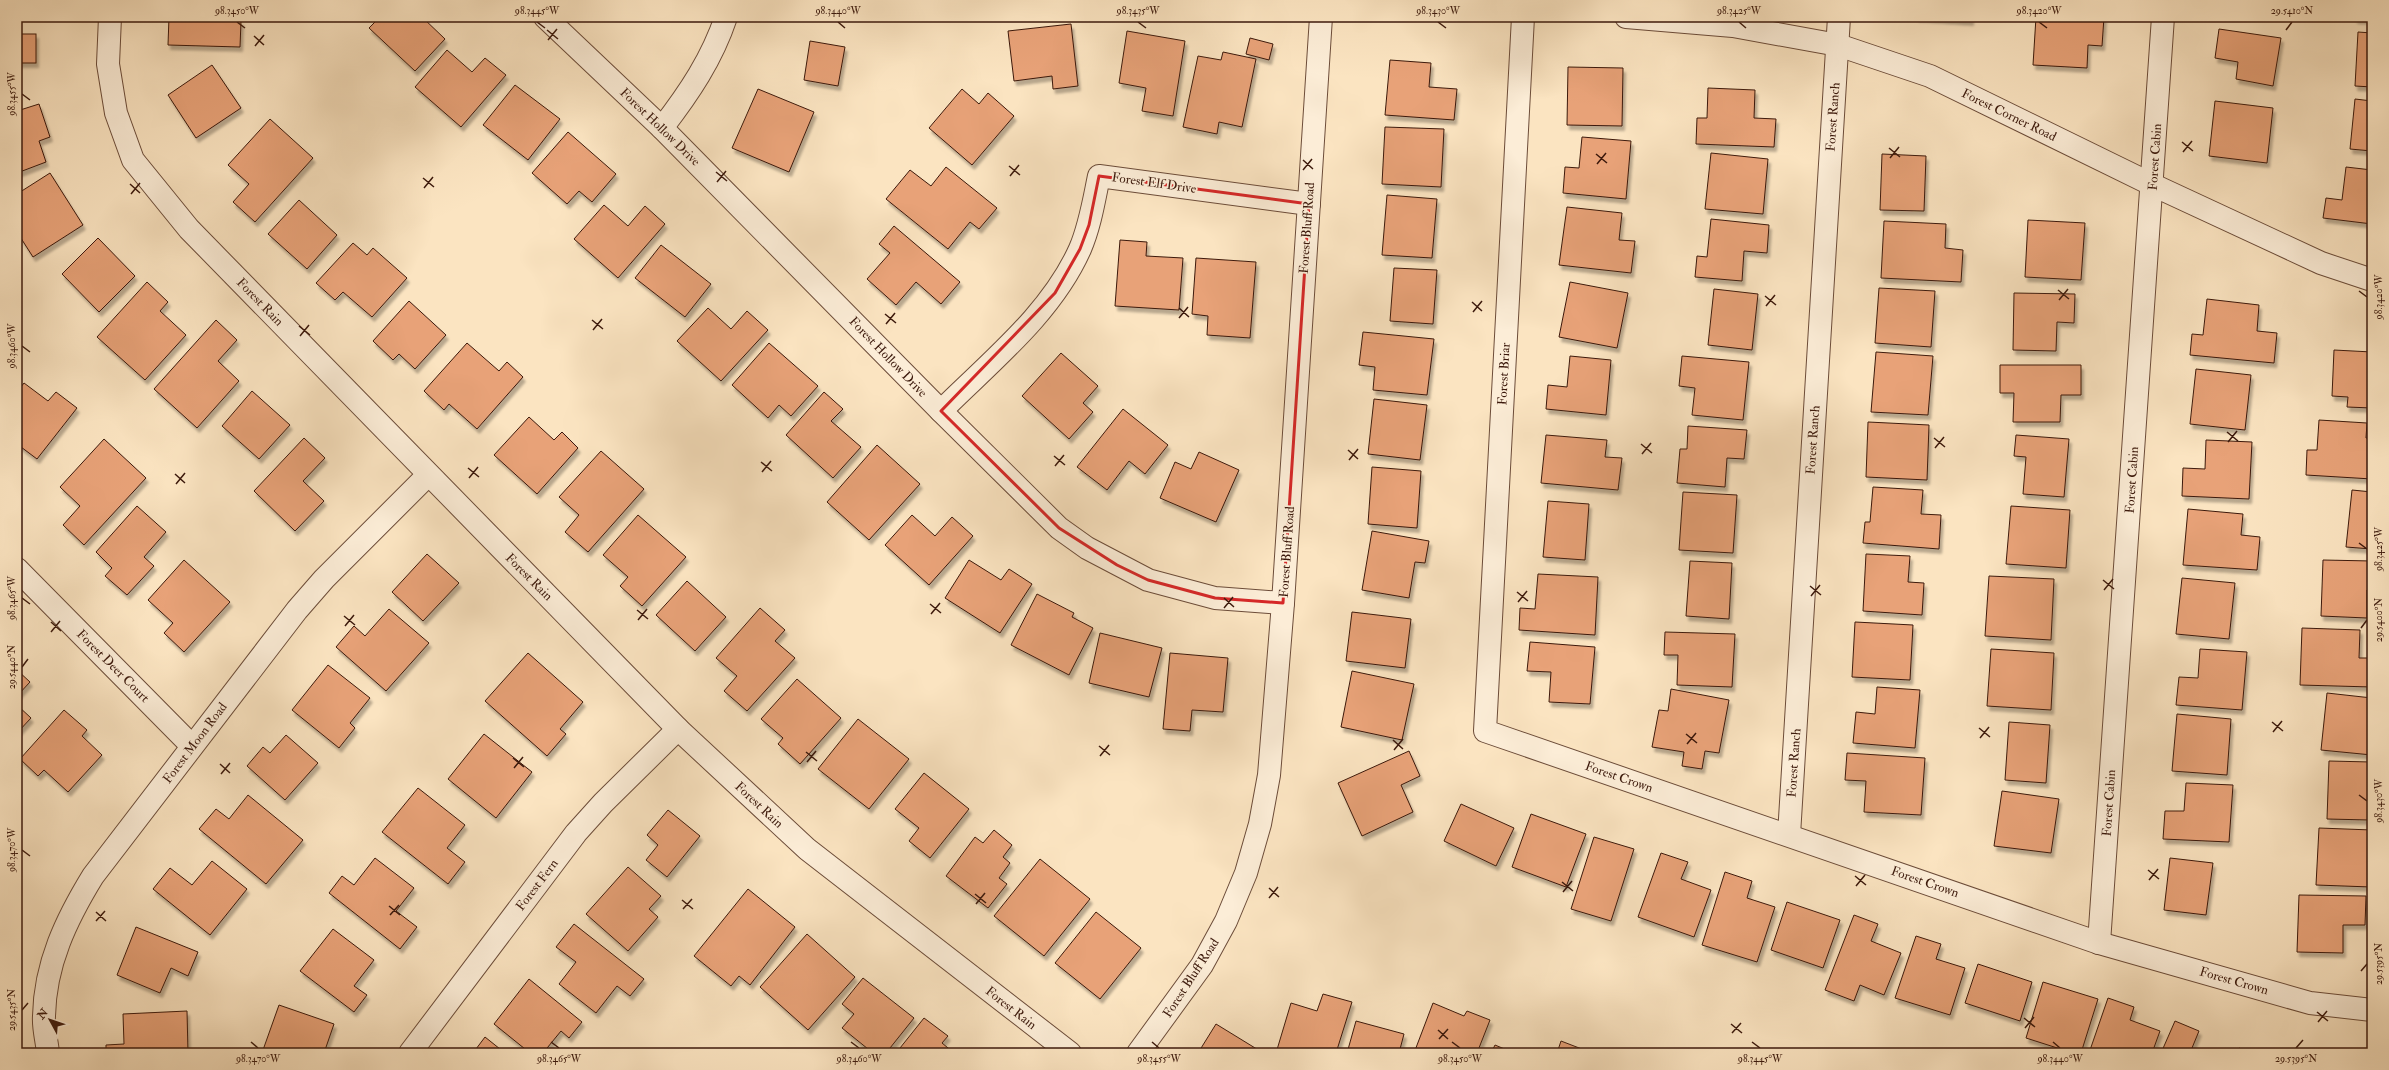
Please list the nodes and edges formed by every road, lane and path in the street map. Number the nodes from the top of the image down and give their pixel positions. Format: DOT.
graph roads {
  1 [pos="110,17"];
  2 [pos="545,17"];
  3 [pos="726,17"];
  4 [pos="1321,17"];
  5 [pos="1523,17"];
  6 [pos="1626,17"];
  7 [pos="1839,17"];
  8 [pos="2163,17"];
  9 [pos="1838,45"];
  10 [pos="662,128"];
  11 [pos="2153,186"];
  12 [pos="1309,204"];
  13 [pos="2372,280"];
  14 [pos="941,411"];
  15 [pos="428,475"];
  16 [pos="17,569"];
  17 [pos="1284,603"];
  18 [pos="678,729"];
  19 [pos="1485,731"];
  20 [pos="192,746"];
  21 [pos="1789,835"];
  22 [pos="2099,942"];
  23 [pos="2372,1010"];
  24 [pos="48,1053"];
  25 [pos="410,1053"];
  26 [pos="1070,1053"];
  27 [pos="1138,1053"];
  1 -- 15 [label="street, Forest Rain"];
  2 -- 10 [label="street, Forest Hollow Drive"];
  3 -- 10 [label="street"];
  4 -- 12 [label="street, Forest Bluff Road"];
  5 -- 19 [label="street, Forest Briar"];
  6 -- 9 [label="street, Forest Corner Road"];
  7 -- 9 [label="street, Forest Ranch"];
  8 -- 11 [label="street, Forest Cabin"];
  9 -- 11 [label="street, Forest Corner Road"];
  9 -- 21 [label="street, Forest Ranch"];
  10 -- 14 [label="street, Forest Hollow Drive"];
  11 -- 13 [label="street, Forest Corner Road"];
  11 -- 22 [label="street, Forest Cabin"];
  12 -- 14 [label="street, Forest Elf Drive"];
  12 -- 17 [label="street, Forest Bluff Road"];
  14 -- 17 [label="street, Forest Hollow Drive"];
  15 -- 18 [label="street, Forest Rain"];
  15 -- 20 [label="street, Forest Moon Road"];
  16 -- 20 [label="street, Forest Deer Court"];
  17 -- 27 [label="street, Forest Bluff Road"];
  18 -- 25 [label="street, Forest Fern"];
  18 -- 26 [label="street, Forest Rain"];
  19 -- 21 [label="street, Forest Crown"];
  20 -- 24 [label="street, Forest Moon Road"];
  21 -- 22 [label="street, Forest Crown"];
  22 -- 23 [label="street, Forest Crown"];
}
